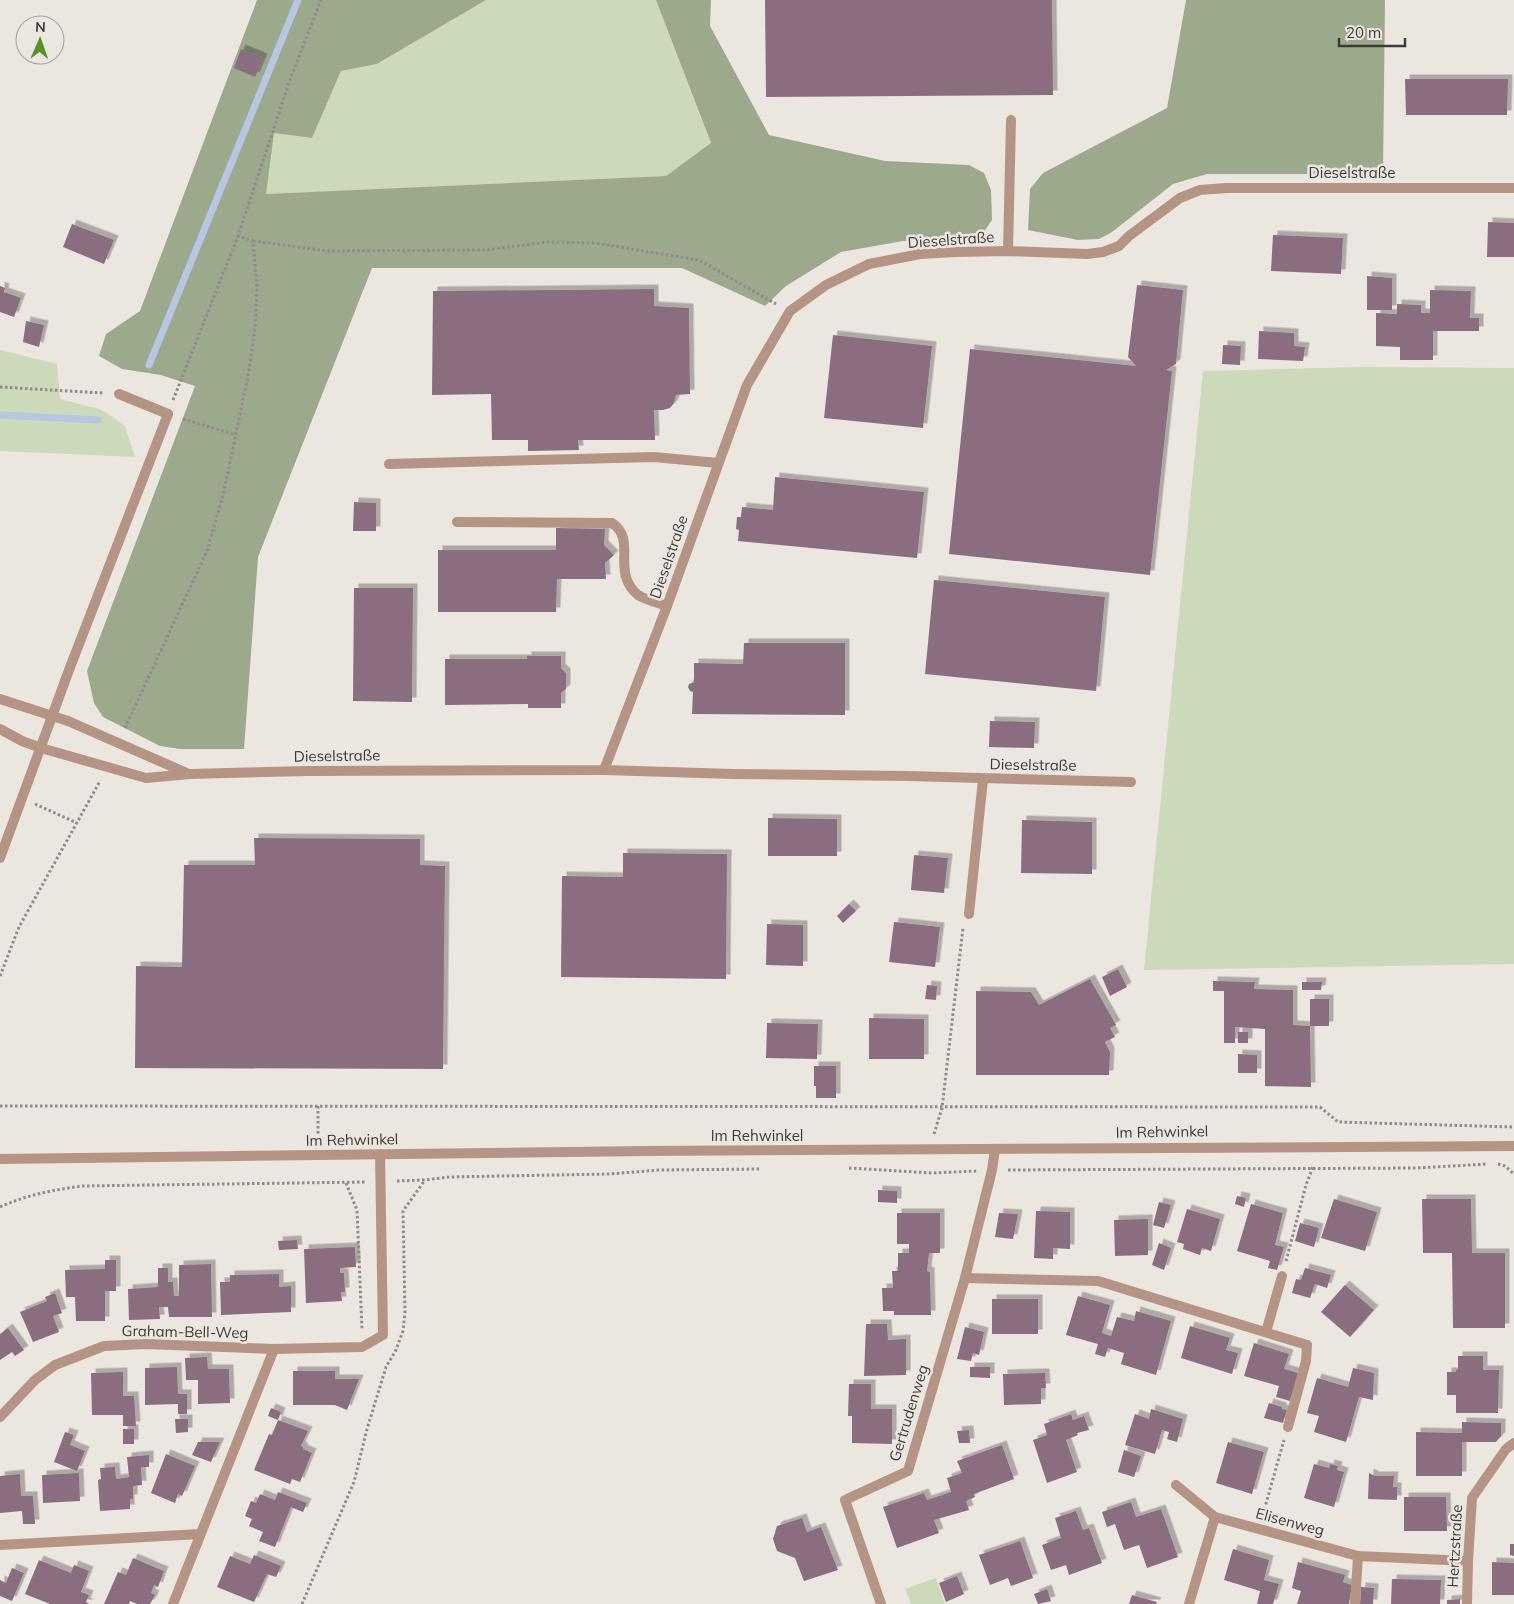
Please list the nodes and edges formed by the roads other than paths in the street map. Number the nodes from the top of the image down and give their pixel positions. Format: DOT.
graph roads {
  1 [pos="1011,120"];
  2 [pos="1514,188"];
  3 [pos="1008,251"];
  4 [pos="118,394"];
  5 [pos="718,463"];
  6 [pos="389,464"];
  7 [pos="457,522"];
  8 [pos="667,606"];
  9 [pos="0,699"];
  10 [pos="52,716"];
  11 [pos="0,729"];
  12 [pos="40,748"];
  13 [pos="604,770"];
  14 [pos="190,774"];
  15 [pos="983,779"];
  16 [pos="1132,782"];
  17 [pos="0,858"];
  18 [pos="969,914"];
  19 [pos="1514,1146"];
  20 [pos="995,1149"];
  21 [pos="380,1154"];
  22 [pos="0,1159"];
  23 [pos="1282,1276"];
  24 [pos="965,1278"];
  25 [pos="1266,1332"];
  26 [pos="274,1349"];
  27 [pos="0,1417"];
  28 [pos="1288,1427"];
  29 [pos="1514,1443"];
  30 [pos="1176,1485"];
  31 [pos="1215,1517"];
  32 [pos="200,1534"];
  33 [pos="0,1545"];
  34 [pos="1358,1556"];
  35 [pos="1468,1561"];
  36 [pos="173,1604"];
  37 [pos="881,1604"];
  38 [pos="1189,1604"];
  39 [pos="1355,1604"];
  40 [pos="1467,1604"];
  1 -- 3 [label="street"];
  2 -- 3 [label="street, Dieselstraße"];
  3 -- 5 [label="street, Dieselstraße"];
  4 -- 10 [label="street"];
  5 -- 6 [label="street"];
  5 -- 8 [label="street, Dieselstraße"];
  7 -- 8 [label="street"];
  8 -- 13 [label="street, Dieselstraße"];
  9 -- 10 [label="street, Dieselstraße"];
  10 -- 12 [label="street"];
  10 -- 14 [label="street, Dieselstraße"];
  11 -- 12 [label="street, Dieselstraße"];
  12 -- 14 [label="street, Dieselstraße"];
  12 -- 17 [label="street"];
  13 -- 14 [label="street, Dieselstraße"];
  13 -- 15 [label="street, Dieselstraße"];
  15 -- 16 [label="street, Dieselstraße"];
  15 -- 18 [label="street"];
  19 -- 20 [label="street, Im Rehwinkel"];
  20 -- 21 [label="street, Im Rehwinkel"];
  20 -- 24 [label="street, Gertrudenweg"];
  21 -- 22 [label="street, Im Rehwinkel"];
  21 -- 26 [label="street, Graham-Bell-Weg"];
  23 -- 25 [label="street"];
  24 -- 25 [label="street"];
  24 -- 37 [label="street, Gertrudenweg"];
  25 -- 28 [label="street"];
  26 -- 27 [label="street, Graham-Bell-Weg"];
  26 -- 32 [label="street"];
  29 -- 35 [label="street, Hertzstraße"];
  30 -- 31 [label="street, Elisenweg"];
  31 -- 34 [label="street, Elisenweg"];
  31 -- 38 [label="street"];
  32 -- 33 [label="street"];
  32 -- 36 [label="street"];
  34 -- 35 [label="street, Elisenweg"];
  34 -- 39 [label="street"];
  35 -- 40 [label="street, Hertzstraße"];
}
